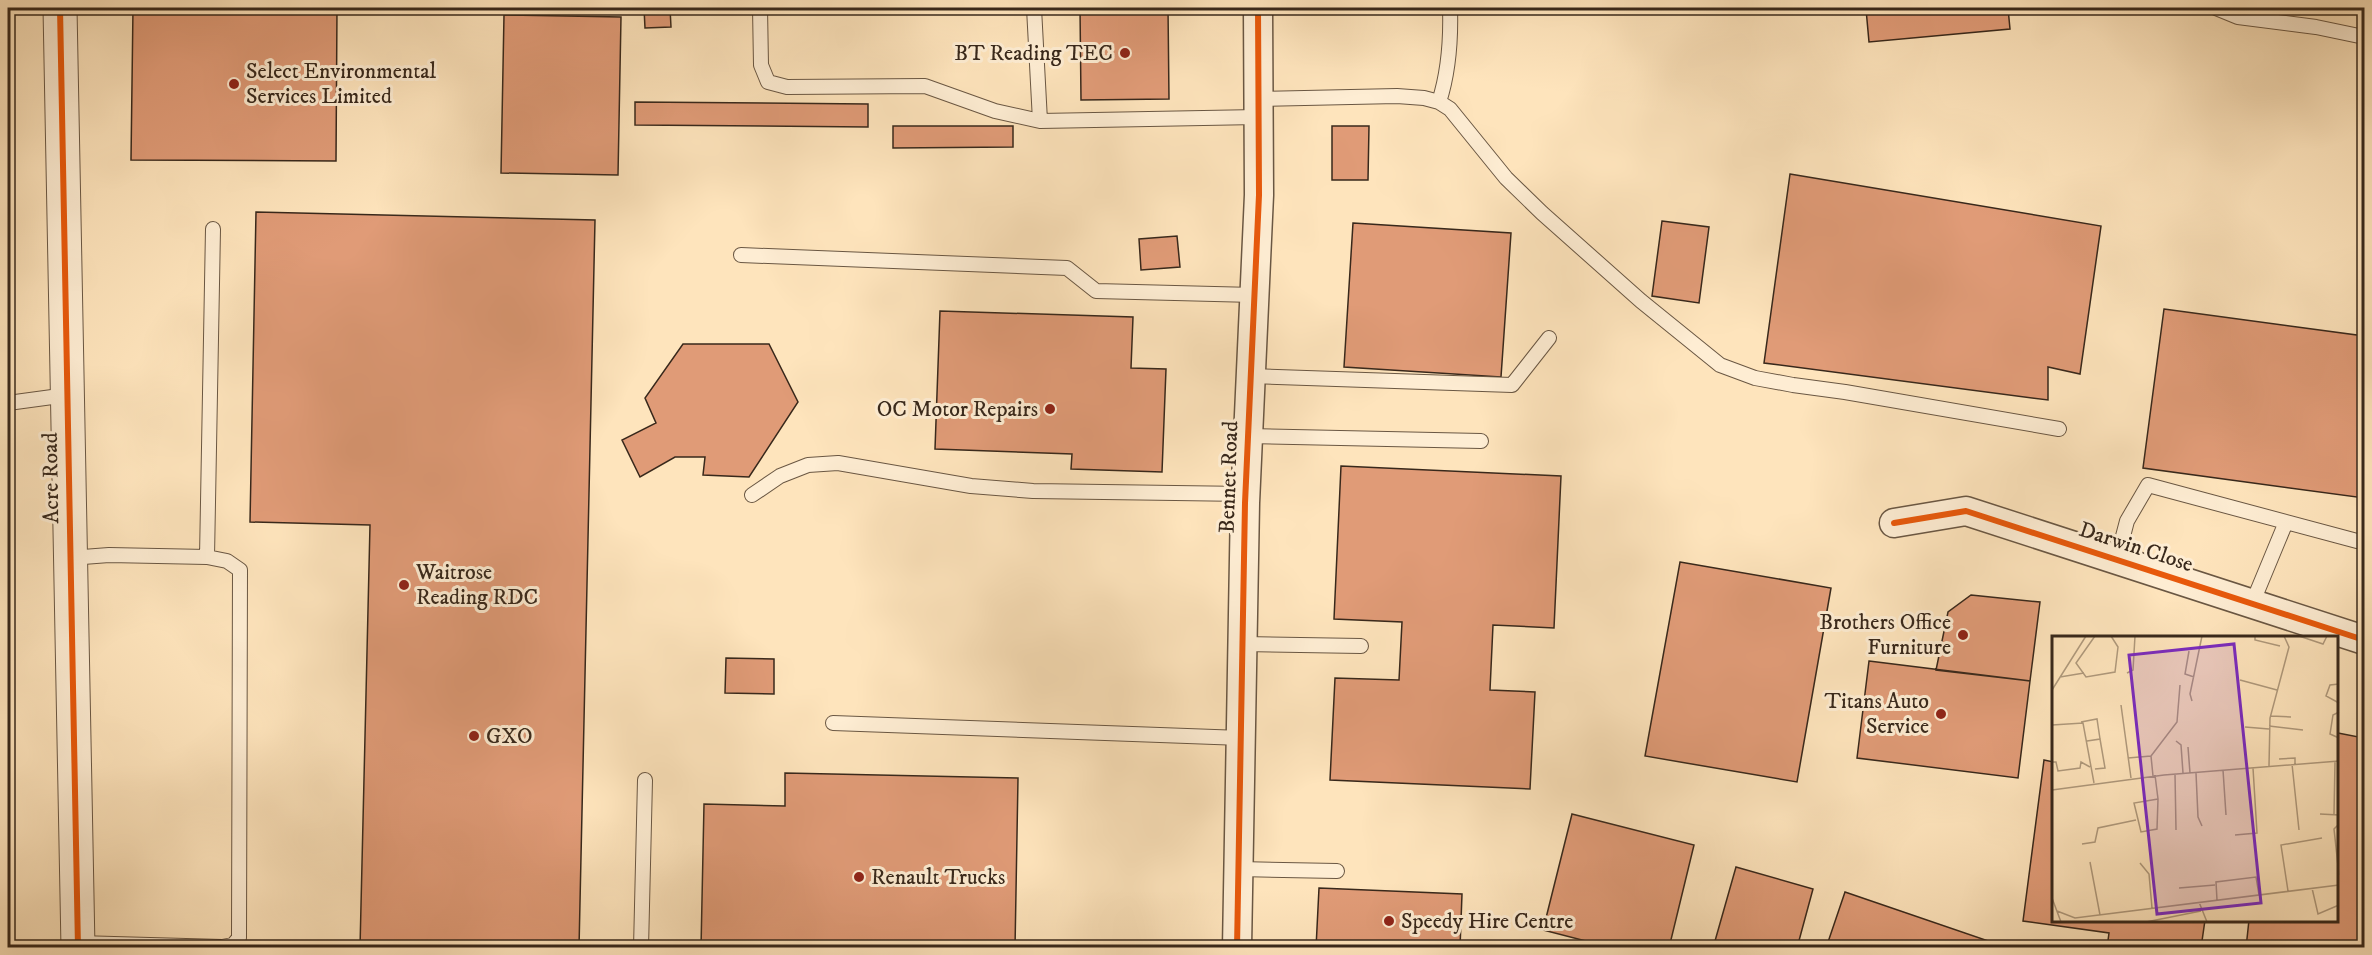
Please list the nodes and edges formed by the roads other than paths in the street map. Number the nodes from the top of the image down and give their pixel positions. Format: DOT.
graph roads {
  1 [pos="60,8"];
  2 [pos="760,8"];
  3 [pos="1034,8"];
  4 [pos="1258,8"];
  5 [pos="1450,8"];
  6 [pos="2216,8"];
  7 [pos="2364,37"];
  8 [pos="1438,102"];
  9 [pos="1258,108"];
  10 [pos="1040,121"];
  11 [pos="213,229"];
  12 [pos="741,255"];
  13 [pos="1254,295"];
  14 [pos="1549,338"];
  15 [pos="1251,376"];
  16 [pos="67,395"];
  17 [pos="8,403"];
  18 [pos="2059,429"];
  19 [pos="1248,436"];
  20 [pos="1481,441"];
  21 [pos="1246,494"];
  22 [pos="752,495"];
  23 [pos="2286,522"];
  24 [pos="1894,523"];
  25 [pos="2357,541"];
  26 [pos="207,557"];
  27 [pos="70,558"];
  28 [pos="2117,560"];
  29 [pos="2252,604"];
  30 [pos="2364,640"];
  31 [pos="1243,644"];
  32 [pos="1361,646"];
  33 [pos="833,723"];
  34 [pos="1242,738"];
  35 [pos="645,780"];
  36 [pos="1239,869"];
  37 [pos="1337,871"];
  38 [pos="78,945"];
  39 [pos="641,948"];
  40 [pos="1237,948"];
  1 -- 16 [label="street, Acre Road"];
  2 -- 10 [label="lane"];
  3 -- 10 [label="lane"];
  4 -- 9 [label="street, Bennet Road"];
  5 -- 8 [label="lane"];
  6 -- 7 [label="lane"];
  8 -- 9 [label="lane"];
  8 -- 18 [label="lane"];
  9 -- 10 [label="lane"];
  9 -- 13 [label="street, Bennet Road"];
  11 -- 26 [label="lane"];
  12 -- 13 [label="lane"];
  13 -- 15 [label="street, Bennet Road"];
  14 -- 15 [label="lane"];
  15 -- 19 [label="street, Bennet Road"];
  16 -- 17 [label="lane"];
  16 -- 27 [label="street, Acre Road"];
  19 -- 20 [label="lane"];
  19 -- 21 [label="street, Bennet Road"];
  21 -- 22 [label="lane"];
  21 -- 31 [label="street, Bennet Road"];
  23 -- 25 [label="lane"];
  23 -- 28 [label="lane"];
  23 -- 29 [label="lane"];
  24 -- 28 [label="street, Darwin Close"];
  26 -- 27 [label="lane"];
  26 -- 38 [label="lane"];
  27 -- 38 [label="street, Acre Road"];
  28 -- 29 [label="street, Darwin Close"];
  29 -- 30 [label="street, Darwin Close"];
  31 -- 32 [label="lane"];
  31 -- 34 [label="street, Bennet Road"];
  33 -- 34 [label="lane"];
  34 -- 36 [label="street, Bennet Road"];
  35 -- 39 [label="lane"];
  36 -- 37 [label="lane"];
  36 -- 40 [label="street, Bennet Road"];
}
